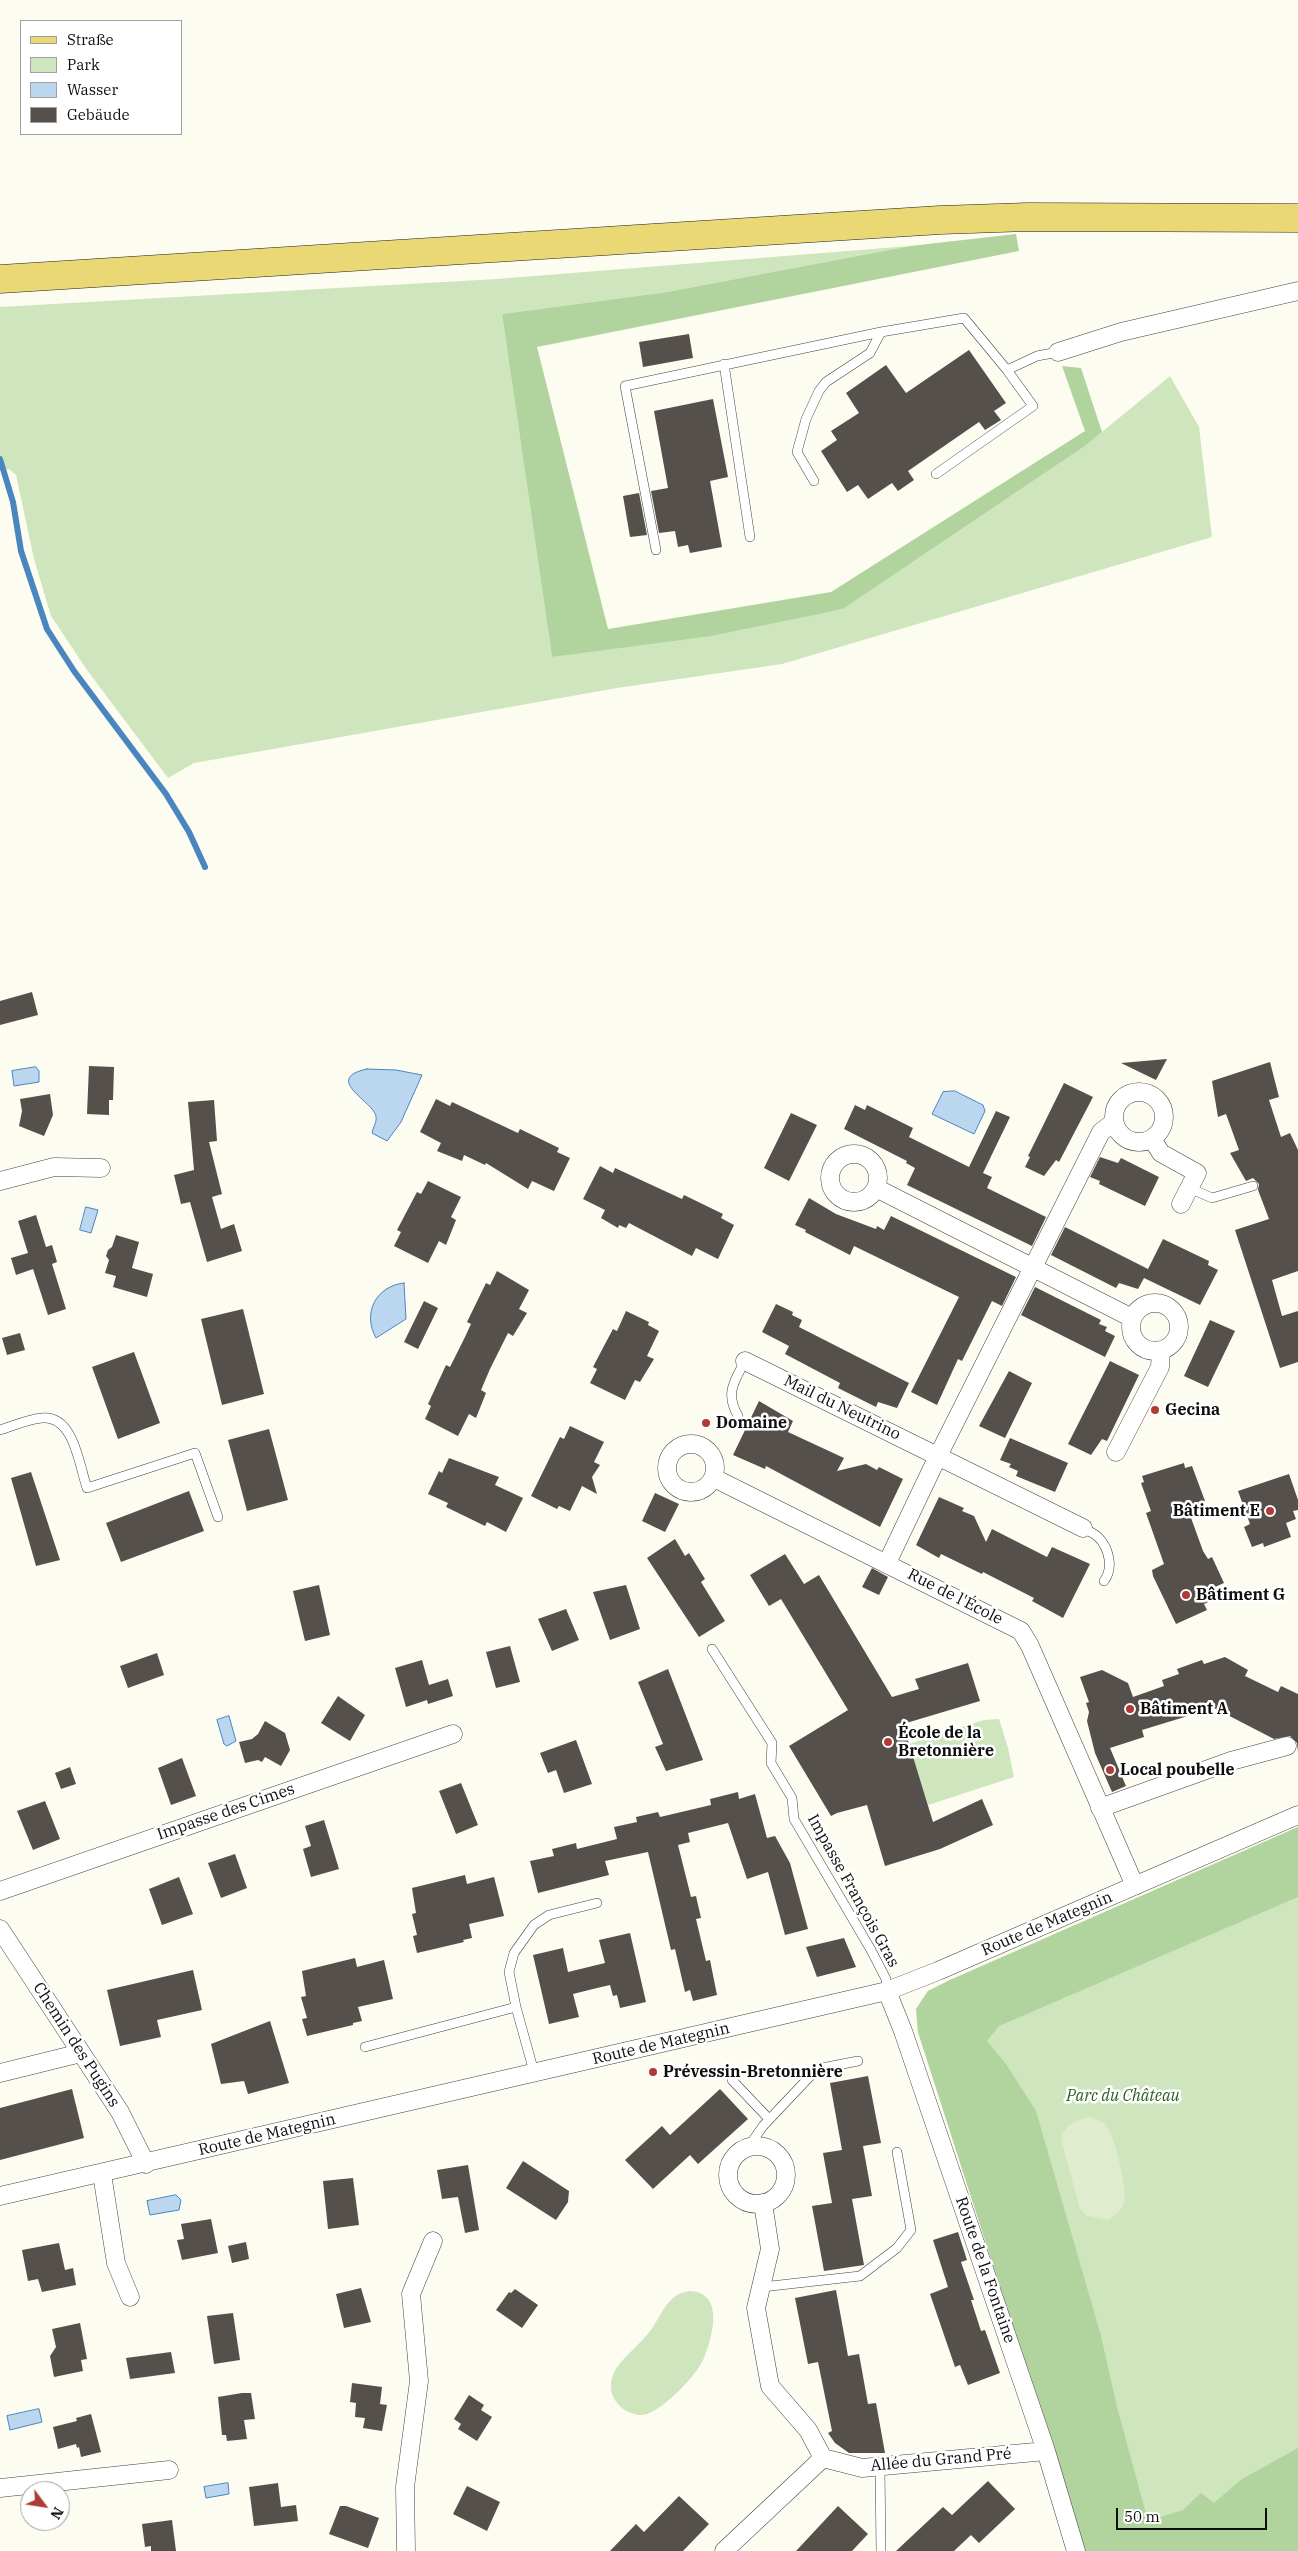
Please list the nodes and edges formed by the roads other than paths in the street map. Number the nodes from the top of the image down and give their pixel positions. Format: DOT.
graph roads {
  1 [pos="1298,218"];
  2 [pos="0,280"];
  3 [pos="1298,291"];
  4 [pos="881,332"];
  5 [pos="1058,352"];
  6 [pos="724,364"];
  7 [pos="1007,370"];
  8 [pos="936,474"];
  9 [pos="814,481"];
  10 [pos="750,536"];
  11 [pos="656,550"];
  12 [pos="1114,1122"];
  13 [pos="1152,1139"];
  14 [pos="101,1168"];
  15 [pos="0,1181"];
  16 [pos="1252,1186"];
  17 [pos="876,1188"];
  18 [pos="1189,1188"];
  19 [pos="1180,1204"];
  20 [pos="1033,1266"];
  21 [pos="1132,1318"];
  22 [pos="1161,1350"];
  23 [pos="746,1360"];
  24 [pos="738,1416"];
  25 [pos="0,1430"];
  26 [pos="1116,1452"];
  27 [pos="938,1456"];
  28 [pos="714,1478"];
  29 [pos="218,1517"];
  30 [pos="1083,1528"];
  31 [pos="887,1563"];
  32 [pos="1104,1580"];
  33 [pos="712,1649"];
  34 [pos="453,1734"];
  35 [pos="1287,1746"];
  36 [pos="1100,1808"];
  37 [pos="1298,1815"];
  38 [pos="1135,1886"];
  39 [pos="0,1891"];
  40 [pos="597,1903"];
  41 [pos="0,1929"];
  42 [pos="887,1991"];
  43 [pos="516,2008"];
  44 [pos="365,2047"];
  45 [pos="81,2053"];
  46 [pos="858,2061"];
  47 [pos="534,2072"];
  48 [pos="0,2074"];
  49 [pos="732,2080"];
  50 [pos="769,2119"];
  51 [pos="749,2146"];
  52 [pos="897,2152"];
  53 [pos="146,2164"];
  54 [pos="102,2174"];
  55 [pos="0,2196"];
  56 [pos="763,2203"];
  57 [pos="433,2240"];
  58 [pos="762,2287"];
  59 [pos="130,2297"];
  60 [pos="1046,2450"];
  61 [pos="823,2458"];
  62 [pos="880,2466"];
  63 [pos="169,2470"];
  64 [pos="0,2488"];
  65 [pos="406,2551"];
  66 [pos="724,2551"];
  67 [pos="881,2551"];
  68 [pos="1076,2551"];
  1 -- 2 [label="main road"];
  3 -- 5 [label="street"];
  4 -- 6 [label="lane"];
  4 -- 7 [label="lane"];
  4 -- 9 [label="lane"];
  5 -- 7 [label="lane"];
  6 -- 10 [label="lane"];
  6 -- 11 [label="lane"];
  7 -- 8 [label="lane"];
  12 -- 13 [label="street"];
  12 -- 13 [label="street"];
  12 -- 20 [label="street"];
  13 -- 18 [label="street"];
  14 -- 15 [label="street"];
  16 -- 18 [label="lane"];
  17 -- 20 [label="street"];
  18 -- 19 [label="street"];
  20 -- 21 [label="street"];
  20 -- 27 [label="street"];
  21 -- 22 [label="street"];
  21 -- 22 [label="street"];
  22 -- 26 [label="street"];
  23 -- 24 [label="lane"];
  23 -- 27 [label="street, Mail du Neutrino"];
  25 -- 29 [label="lane"];
  27 -- 30 [label="street, Mail du Neutrino"];
  27 -- 31 [label="street"];
  28 -- 31 [label="street, Rue de l'École"];
  30 -- 32 [label="lane"];
  31 -- 36 [label="street, Rue de l'École"];
  33 -- 42 [label="lane, Impasse François Gras"];
  34 -- 39 [label="street, Impasse des Cimes"];
  35 -- 36 [label="street"];
  36 -- 38 [label="street, Rue de l'École"];
  37 -- 38 [label="street, Route de Mategnin"];
  38 -- 42 [label="street, Route de Mategnin"];
  40 -- 43 [label="lane"];
  41 -- 45 [label="street, Chemin des Pugins"];
  42 -- 47 [label="street, Route de Mategnin"];
  42 -- 60 [label="street, Route de la Fontaine"];
  43 -- 44 [label="lane"];
  43 -- 47 [label="lane"];
  45 -- 48 [label="street"];
  45 -- 53 [label="street, Chemin des Pugins"];
  46 -- 50 [label="lane"];
  47 -- 53 [label="street, Route de Mategnin"];
  49 -- 50 [label="lane"];
  50 -- 51 [label="lane"];
  51 -- 56 [label="street"];
  51 -- 56 [label="street"];
  52 -- 58 [label="lane"];
  53 -- 54 [label="street, Route de Mategnin"];
  54 -- 55 [label="street, Route de Mategnin"];
  54 -- 59 [label="street"];
  56 -- 58 [label="street"];
  57 -- 65 [label="street"];
  58 -- 61 [label="street"];
  60 -- 62 [label="street, Allée du Grand Pré"];
  60 -- 68 [label="street, Route de la Fontaine"];
  61 -- 62 [label="street, Allée du Grand Pré"];
  61 -- 66 [label="street"];
  62 -- 67 [label="lane"];
  63 -- 64 [label="street"];
}
